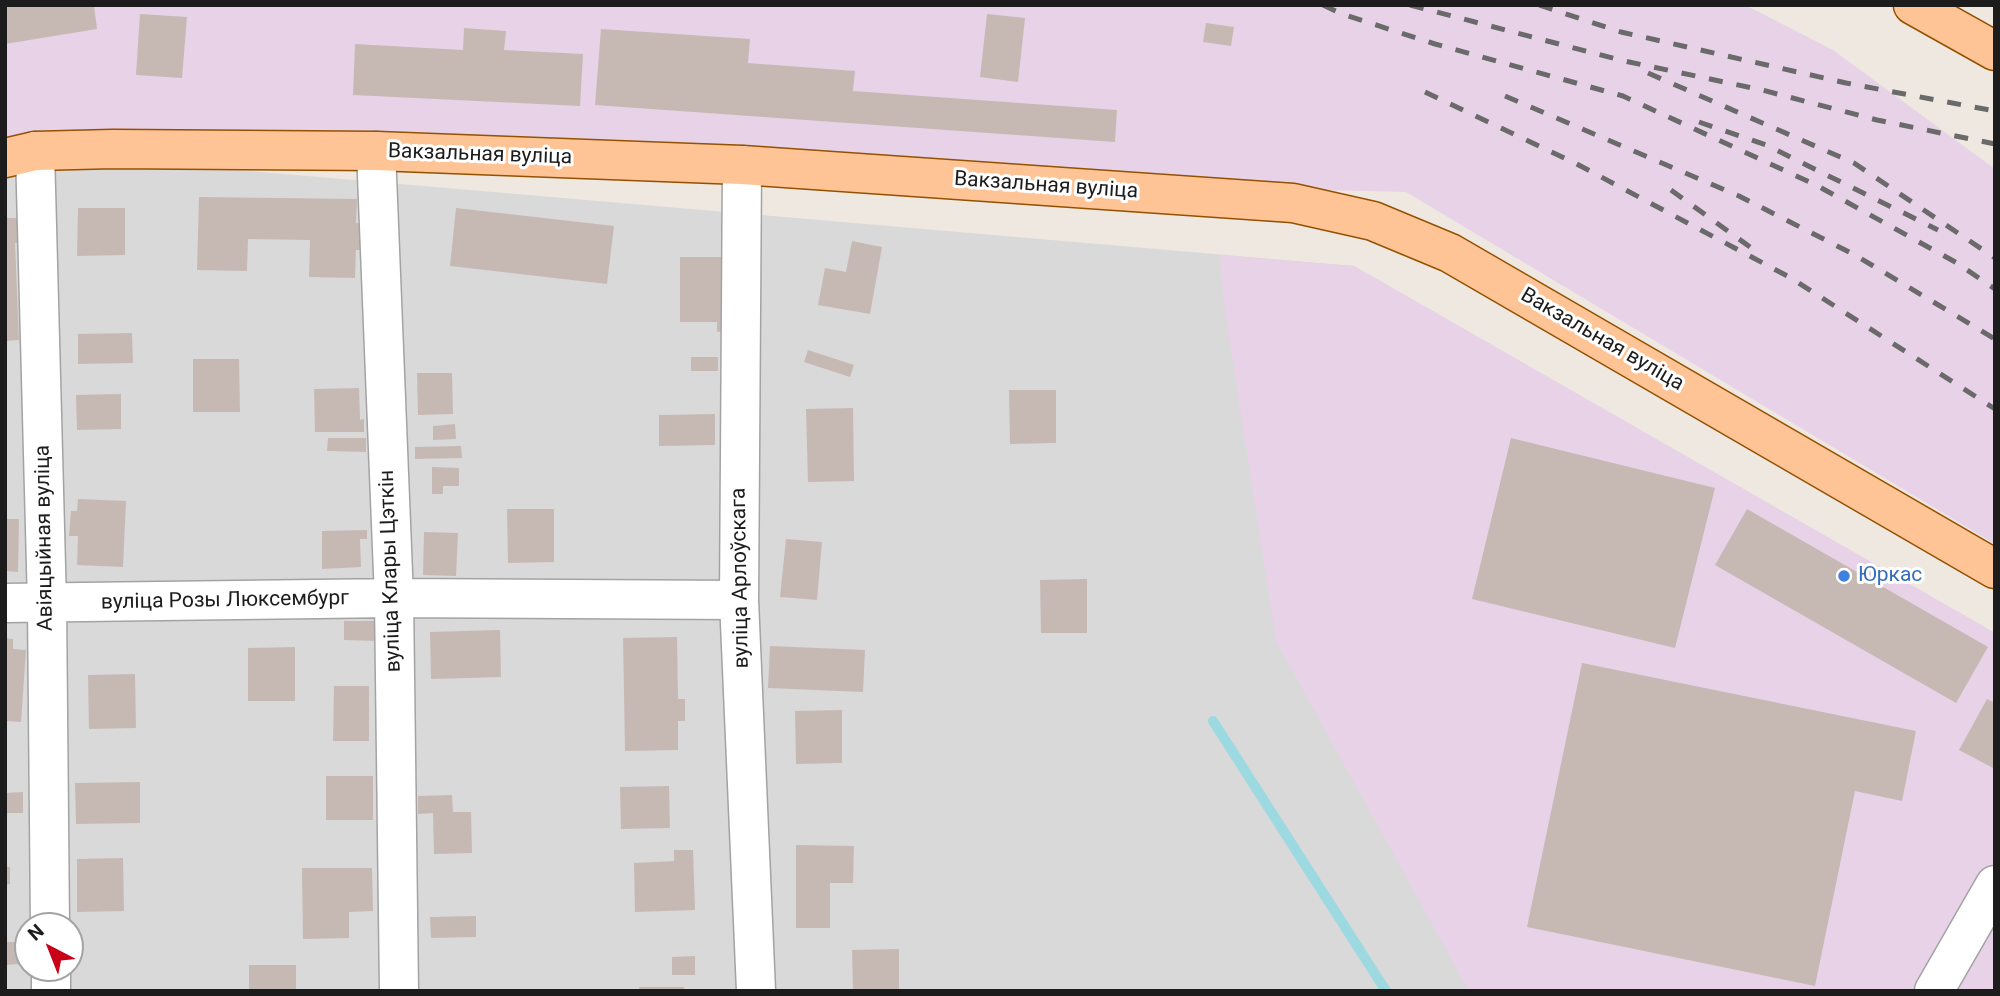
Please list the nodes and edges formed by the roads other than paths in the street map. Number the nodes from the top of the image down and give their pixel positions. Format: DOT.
graph roads {
  1 [pos="1913,5"];
  2 [pos="1995,51"];
  3 [pos="376,151"];
  4 [pos="20,155"];
  5 [pos="742,165"];
  6 [pos="1995,569"];
  7 [pos="394,598"];
  8 [pos="738,600"];
  9 [pos="5,603"];
  10 [pos="47,604"];
  11 [pos="1995,885"];
  12 [pos="50,912"];
  13 [pos="399,991"];
  14 [pos="756,991"];
  15 [pos="1934,991"];
  1 -- 2 [label="main road"];
  3 -- 4 [label="main road, Вакзальная вуліца"];
  3 -- 5 [label="main road, Вакзальная вуліца"];
  3 -- 7 [label="street, вуліца Клары Цэткін"];
  4 -- 10 [label="street, Авіяцыйная вуліца"];
  5 -- 6 [label="main road, Вакзальная вуліца"];
  5 -- 8 [label="street, вуліца Арлоўскага"];
  7 -- 8 [label="street, вуліца Розы Люксембург"];
  7 -- 10 [label="street, вуліца Розы Люксембург"];
  7 -- 13 [label="street, вуліца Клары Цэткін"];
  8 -- 14 [label="street, вуліца Арлоўскага"];
  9 -- 10 [label="street, вуліца Розы Люксембург"];
  10 -- 12 [label="street, Авіяцыйная вуліца"];
  11 -- 15 [label="street"];
}
